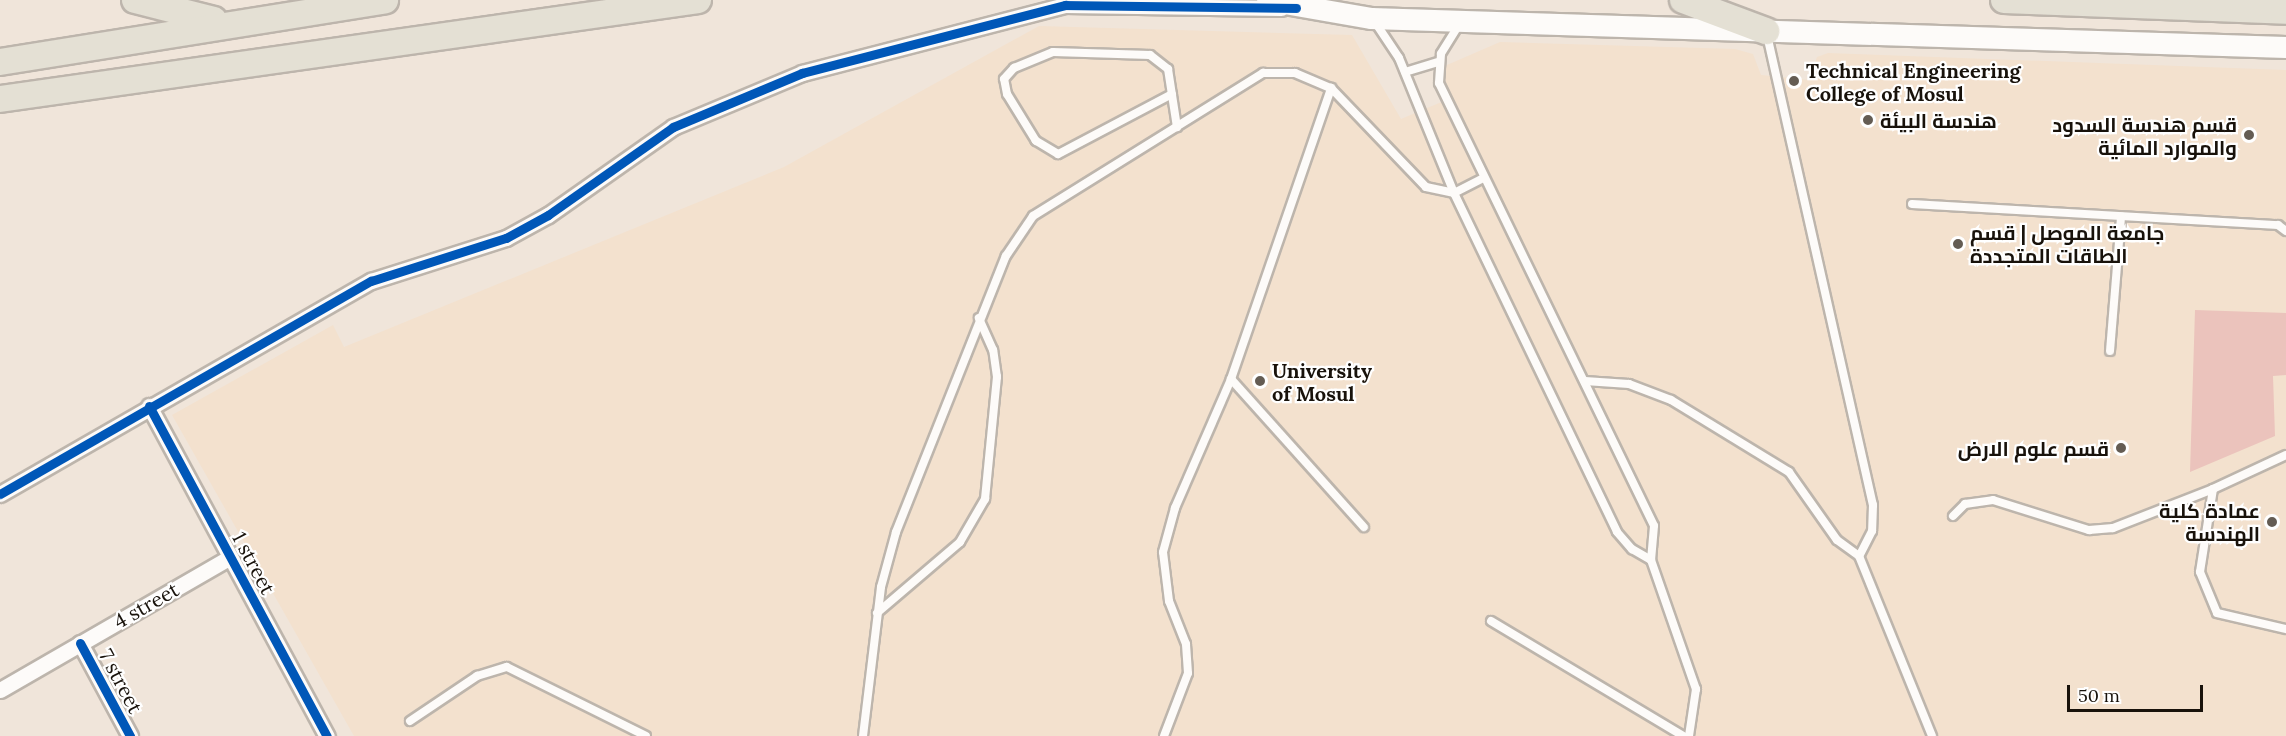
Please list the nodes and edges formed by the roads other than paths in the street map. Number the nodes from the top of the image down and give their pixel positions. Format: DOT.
graph roads {
  1 [pos="135,0"];
  2 [pos="385,0"];
  3 [pos="698,0"];
  4 [pos="1267,0"];
  5 [pos="1683,0"];
  6 [pos="2004,0"];
  7 [pos="1296,8"];
  8 [pos="2286,11"];
  9 [pos="274,18"];
  10 [pos="1371,18"];
  11 [pos="1461,22"];
  12 [pos="1766,31"];
  13 [pos="2286,47"];
  14 [pos="0,62"];
  15 [pos="1438,62"];
  16 [pos="1405,72"];
  17 [pos="1331,88"];
  18 [pos="1172,94"];
  19 [pos="0,99"];
  20 [pos="1177,127"];
  21 [pos="1483,178"];
  22 [pos="1454,193"];
  23 [pos="1912,204"];
  24 [pos="2121,216"];
  25 [pos="2286,231"];
  26 [pos="979,318"];
  27 [pos="2110,351"];
  28 [pos="1231,379"];
  29 [pos="1585,381"];
  30 [pos="149,406"];
  31 [pos="2286,455"];
  32 [pos="2213,489"];
  33 [pos="0,494"];
  34 [pos="1953,516"];
  35 [pos="1364,527"];
  36 [pos="1859,556"];
  37 [pos="230,557"];
  38 [pos="1652,560"];
  39 [pos="877,613"];
  40 [pos="1491,621"];
  41 [pos="2286,629"];
  42 [pos="80,643"];
  43 [pos="0,690"];
  44 [pos="410,721"];
  45 [pos="130,736"];
  46 [pos="327,736"];
  47 [pos="646,736"];
  48 [pos="863,736"];
  49 [pos="1164,736"];
  50 [pos="1683,736"];
  51 [pos="1689,736"];
  52 [pos="1932,736"];
  1 -- 9 [label="highway"];
  2 -- 9 [label="highway"];
  3 -- 19 [label="highway"];
  4 -- 7 [label="main road"];
  5 -- 12 [label="highway"];
  6 -- 8 [label="highway"];
  7 -- 10 [label="main road"];
  7 -- 30 [label="street"];
  9 -- 14 [label="highway"];
  10 -- 11 [label="main road"];
  10 -- 16 [label="lane"];
  11 -- 12 [label="main road"];
  11 -- 15 [label="lane"];
  12 -- 13 [label="main road"];
  12 -- 36 [label="lane"];
  15 -- 16 [label="lane"];
  15 -- 21 [label="lane"];
  16 -- 22 [label="lane"];
  17 -- 20 [label="lane"];
  17 -- 22 [label="lane"];
  17 -- 28 [label="lane"];
  18 -- 18 [label="lane"];
  18 -- 20 [label="lane"];
  20 -- 26 [label="lane"];
  21 -- 22 [label="lane"];
  21 -- 29 [label="lane"];
  22 -- 38 [label="lane"];
  23 -- 24 [label="lane"];
  24 -- 25 [label="lane"];
  24 -- 27 [label="lane"];
  26 -- 39 [label="lane"];
  26 -- 39 [label="lane"];
  28 -- 35 [label="lane"];
  28 -- 49 [label="lane"];
  29 -- 36 [label="lane"];
  29 -- 38 [label="lane"];
  30 -- 33 [label="street"];
  30 -- 37 [label="street, 1 street"];
  31 -- 32 [label="lane"];
  32 -- 34 [label="lane"];
  32 -- 41 [label="lane"];
  36 -- 52 [label="lane"];
  37 -- 42 [label="street, 4 street"];
  37 -- 46 [label="street, 1 street"];
  38 -- 51 [label="lane"];
  39 -- 48 [label="lane"];
  40 -- 50 [label="lane"];
  42 -- 43 [label="street, 4 street"];
  42 -- 45 [label="street, 7 street"];
  44 -- 47 [label="lane"];
}
